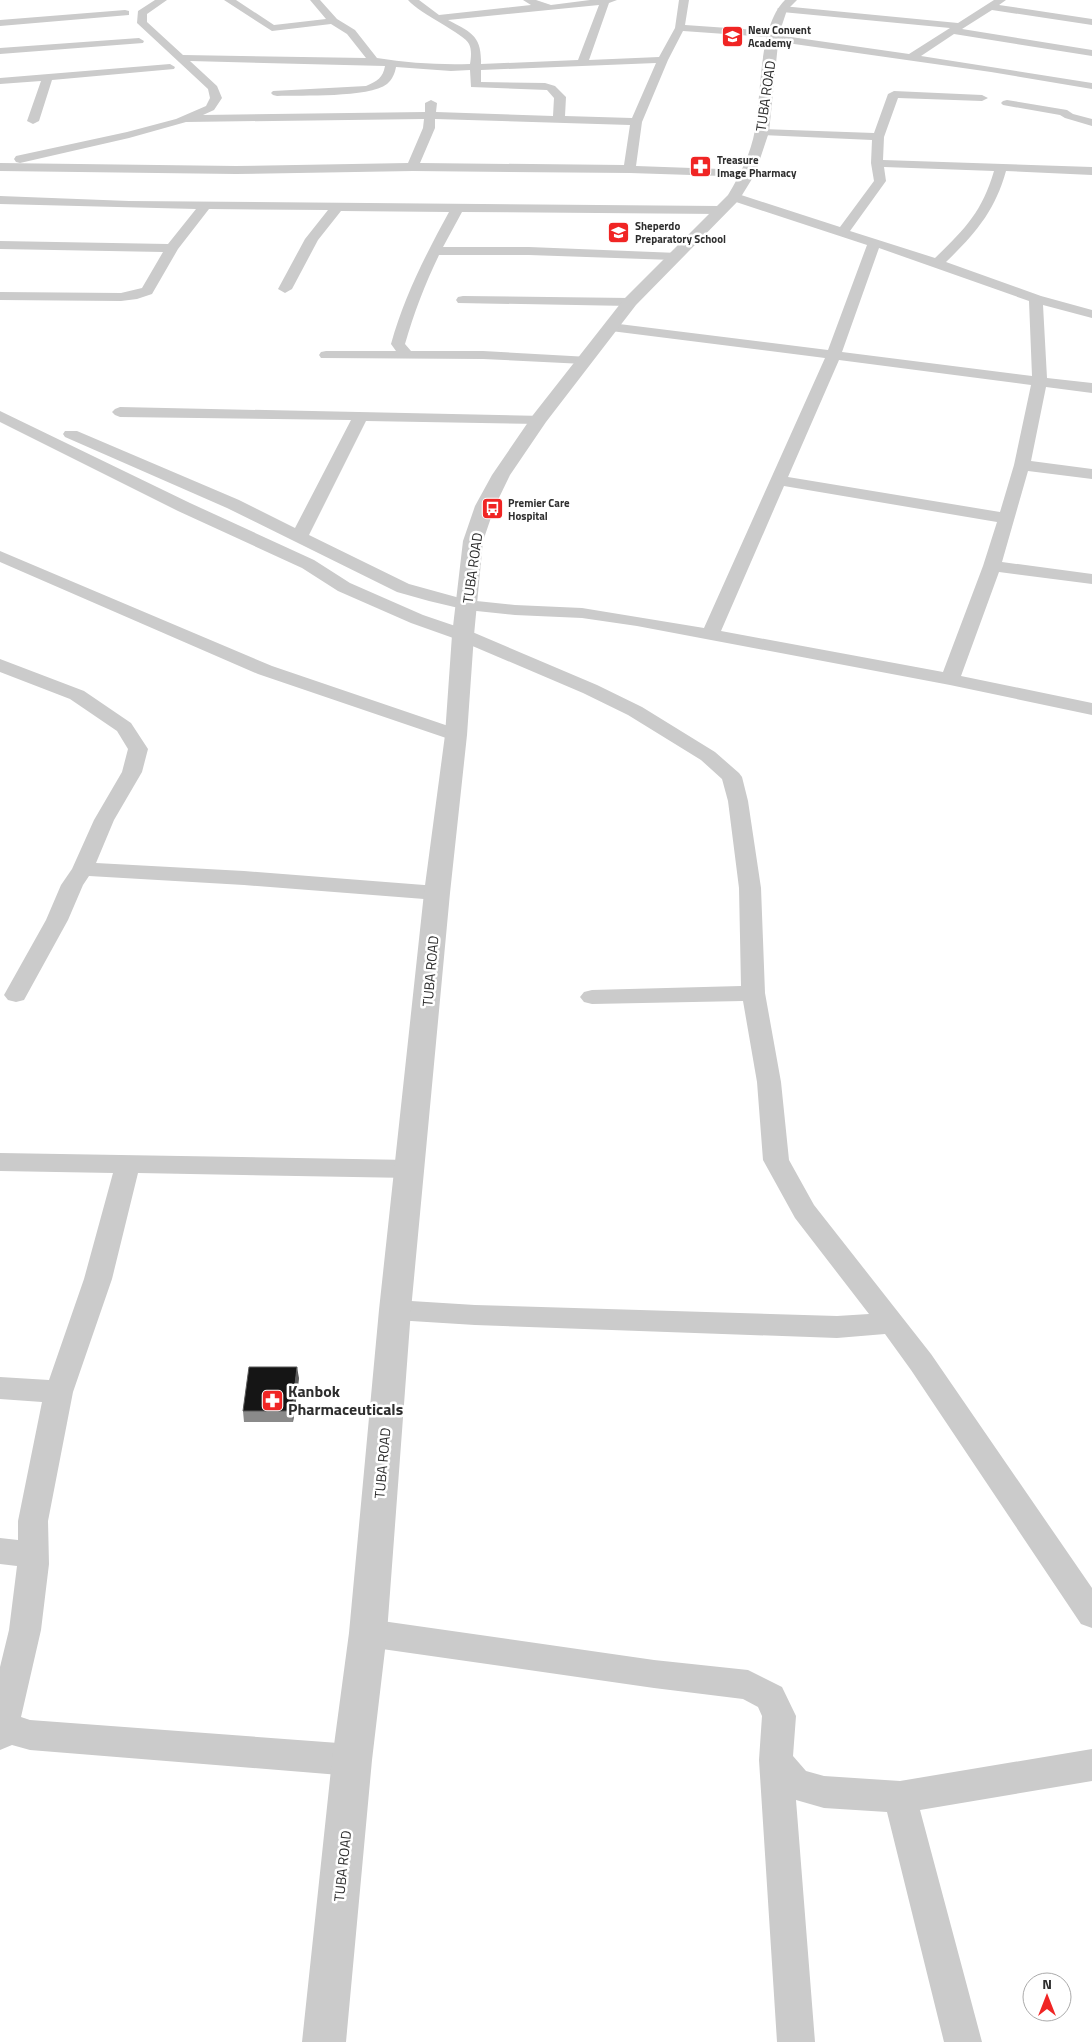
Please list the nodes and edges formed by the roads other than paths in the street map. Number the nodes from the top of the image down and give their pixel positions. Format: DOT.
graph roads {
  1 [pos="145,0"];
  2 [pos="162,0"];
  3 [pos="229,0"];
  4 [pos="315,0"];
  5 [pos="413,0"];
  6 [pos="528,0"];
  7 [pos="684,0"];
  8 [pos="1000,0"];
  9 [pos="608,1"];
  10 [pos="882,6"];
  11 [pos="542,7"];
  12 [pos="990,7"];
  13 [pos="868,17"];
  14 [pos="437,18"];
  15 [pos="780,20"];
  16 [pos="333,21"];
  17 [pos="127,22"];
  18 [pos="1092,22"];
  19 [pos="0,23"];
  20 [pos="680,28"];
  21 [pos="955,29"];
  22 [pos="0,51"];
  23 [pos="1092,53"];
  24 [pos="158,56"];
  25 [pos="179,58"];
  26 [pos="910,58"];
  27 [pos="663,60"];
  28 [pos="374,61"];
  29 [pos="391,64"];
  30 [pos="582,64"];
  31 [pos="475,68"];
  32 [pos="47,78"];
  33 [pos="0,81"];
  34 [pos="1088,85"];
  35 [pos="277,93"];
  36 [pos="982,98"];
  37 [pos="1007,104"];
  38 [pos="1068,105"];
  39 [pos="186,106"];
  40 [pos="431,109"];
  41 [pos="559,118"];
  42 [pos="33,120"];
  43 [pos="183,120"];
  44 [pos="636,122"];
  45 [pos="1092,123"];
  46 [pos="187,132"];
  47 [pos="762,132"];
  48 [pos="878,137"];
  49 [pos="0,158"];
  50 [pos="877,163"];
  51 [pos="0,167"];
  52 [pos="413,167"];
  53 [pos="1001,168"];
  54 [pos="630,169"];
  55 [pos="1092,172"];
  56 [pos="748,174"];
  57 [pos="0,200"];
  58 [pos="726,203"];
  59 [pos="206,205"];
  60 [pos="338,207"];
  61 [pos="458,208"];
  62 [pos="842,233"];
  63 [pos="874,244"];
  64 [pos="0,245"];
  65 [pos="172,248"];
  66 [pos="434,251"];
  67 [pos="673,256"];
  68 [pos="937,263"];
  69 [pos="285,289"];
  70 [pos="0,296"];
  71 [pos="1036,299"];
  72 [pos="463,300"];
  73 [pos="630,302"];
  74 [pos="1090,310"];
  75 [pos="611,327"];
  76 [pos="407,354"];
  77 [pos="834,354"];
  78 [pos="326,355"];
  79 [pos="584,360"];
  80 [pos="1040,380"];
  81 [pos="1092,388"];
  82 [pos="120,412"];
  83 [pos="1,415"];
  84 [pos="361,416"];
  85 [pos="539,419"];
  86 [pos="1022,465"];
  87 [pos="1092,474"];
  88 [pos="779,480"];
  89 [pos="1006,518"];
  90 [pos="299,538"];
  91 [pos="0,556"];
  92 [pos="992,566"];
  93 [pos="1092,579"];
  94 [pos="467,605"];
  95 [pos="462,635"];
  96 [pos="710,635"];
  97 [pos="0,665"];
  98 [pos="950,679"];
  99 [pos="1092,709"];
  100 [pos="456,735"];
  101 [pos="83,869"];
  102 [pos="437,893"];
  103 [pos="753,993"];
  104 [pos="16,995"];
  105 [pos="592,997"];
  106 [pos="0,1162"];
  107 [pos="128,1164"];
  108 [pos="410,1169"];
  109 [pos="394,1310"];
  110 [pos="892,1323"];
  111 [pos="0,1388"];
  112 [pos="59,1392"];
  113 [pos="0,1551"];
  114 [pos="33,1555"];
  115 [pos="1092,1614"];
  116 [pos="368,1633"];
  117 [pos="6,1692"];
  118 [pos="2,1732"];
  119 [pos="352,1760"];
  120 [pos="776,1760"];
  121 [pos="1092,1765"];
  122 [pos="900,1797"];
  123 [pos="324,2042"];
  124 [pos="796,2042"];
  125 [pos="963,2042"];
  1 -- 17 [label="street"];
  2 -- 25 [label="street"];
  3 -- 16 [label="street"];
  4 -- 16 [label="street"];
  5 -- 14 [label="street"];
  6 -- 11 [label="street"];
  7 -- 20 [label="street"];
  8 -- 12 [label="street"];
  9 -- 11 [label="street"];
  9 -- 30 [label="street"];
  10 -- 13 [label="street"];
  11 -- 14 [label="street"];
  12 -- 18 [label="street"];
  12 -- 21 [label="street"];
  13 -- 15 [label="street"];
  13 -- 21 [label="street"];
  14 -- 31 [label="street"];
  15 -- 20 [label="street"];
  15 -- 26 [label="street"];
  15 -- 47 [label="street, TUBA ROAD"];
  16 -- 28 [label="street"];
  17 -- 19 [label="street"];
  17 -- 22 [label="street"];
  20 -- 27 [label="street"];
  21 -- 23 [label="street"];
  21 -- 26 [label="street"];
  24 -- 32 [label="street"];
  25 -- 28 [label="street"];
  25 -- 43 [label="street"];
  26 -- 34 [label="street"];
  27 -- 30 [label="street"];
  27 -- 44 [label="street"];
  28 -- 29 [label="street"];
  29 -- 31 [label="street"];
  29 -- 35 [label="street"];
  30 -- 31 [label="street"];
  31 -- 41 [label="street"];
  32 -- 33 [label="street"];
  32 -- 42 [label="street"];
  34 -- 38 [label="street"];
  36 -- 48 [label="street"];
  37 -- 38 [label="street"];
  38 -- 45 [label="street"];
  39 -- 49 [label="street"];
  40 -- 41 [label="street"];
  40 -- 43 [label="street"];
  40 -- 52 [label="street"];
  41 -- 44 [label="street"];
  43 -- 46 [label="street"];
  43 -- 51 [label="street"];
  44 -- 54 [label="street"];
  47 -- 48 [label="street"];
  47 -- 56 [label="street, TUBA ROAD"];
  48 -- 50 [label="street"];
  50 -- 53 [label="street"];
  50 -- 62 [label="street"];
  51 -- 52 [label="street"];
  52 -- 54 [label="street"];
  53 -- 55 [label="street"];
  53 -- 68 [label="street"];
  54 -- 56 [label="street"];
  56 -- 58 [label="street, TUBA ROAD"];
  57 -- 59 [label="street"];
  58 -- 61 [label="street"];
  58 -- 62 [label="street"];
  58 -- 67 [label="street, TUBA ROAD"];
  59 -- 60 [label="street"];
  59 -- 65 [label="street"];
  60 -- 61 [label="street"];
  60 -- 69 [label="street"];
  61 -- 66 [label="street"];
  62 -- 63 [label="street"];
  63 -- 68 [label="street"];
  63 -- 77 [label="street"];
  64 -- 65 [label="street"];
  65 -- 70 [label="street"];
  66 -- 67 [label="street"];
  66 -- 76 [label="street"];
  67 -- 73 [label="street, TUBA ROAD"];
  68 -- 71 [label="street"];
  71 -- 74 [label="street"];
  71 -- 80 [label="street"];
  72 -- 73 [label="street"];
  73 -- 75 [label="street, TUBA ROAD"];
  75 -- 77 [label="street"];
  75 -- 79 [label="street, TUBA ROAD"];
  76 -- 78 [label="street"];
  76 -- 79 [label="street"];
  77 -- 80 [label="street"];
  77 -- 88 [label="street"];
  79 -- 85 [label="street, TUBA ROAD"];
  80 -- 81 [label="street"];
  80 -- 86 [label="street"];
  82 -- 84 [label="street"];
  83 -- 90 [label="street"];
  83 -- 95 [label="street"];
  84 -- 85 [label="street"];
  84 -- 90 [label="street"];
  85 -- 94 [label="street, TUBA ROAD"];
  86 -- 87 [label="street"];
  86 -- 89 [label="street"];
  88 -- 89 [label="street"];
  88 -- 96 [label="street"];
  89 -- 92 [label="street"];
  90 -- 94 [label="street"];
  91 -- 100 [label="street"];
  92 -- 93 [label="street"];
  92 -- 98 [label="street"];
  94 -- 95 [label="street, TUBA ROAD"];
  94 -- 96 [label="street"];
  95 -- 100 [label="street, TUBA ROAD"];
  95 -- 103 [label="street"];
  96 -- 98 [label="street"];
  97 -- 101 [label="street"];
  98 -- 99 [label="street"];
  100 -- 102 [label="street, TUBA ROAD"];
  101 -- 102 [label="street"];
  101 -- 104 [label="street"];
  102 -- 108 [label="street, TUBA ROAD"];
  103 -- 105 [label="street"];
  103 -- 110 [label="street"];
  106 -- 107 [label="street"];
  107 -- 108 [label="street"];
  107 -- 112 [label="street"];
  108 -- 109 [label="street, TUBA ROAD"];
  109 -- 110 [label="street"];
  109 -- 116 [label="street, TUBA ROAD"];
  110 -- 115 [label="street"];
  111 -- 112 [label="street"];
  112 -- 114 [label="street"];
  113 -- 114 [label="street"];
  114 -- 117 [label="street"];
  116 -- 119 [label="street, TUBA ROAD"];
  116 -- 120 [label="street"];
  117 -- 118 [label="street"];
  118 -- 119 [label="street"];
  119 -- 123 [label="street, TUBA ROAD"];
  120 -- 122 [label="street"];
  120 -- 124 [label="street"];
  121 -- 122 [label="street"];
  122 -- 125 [label="street"];
}
